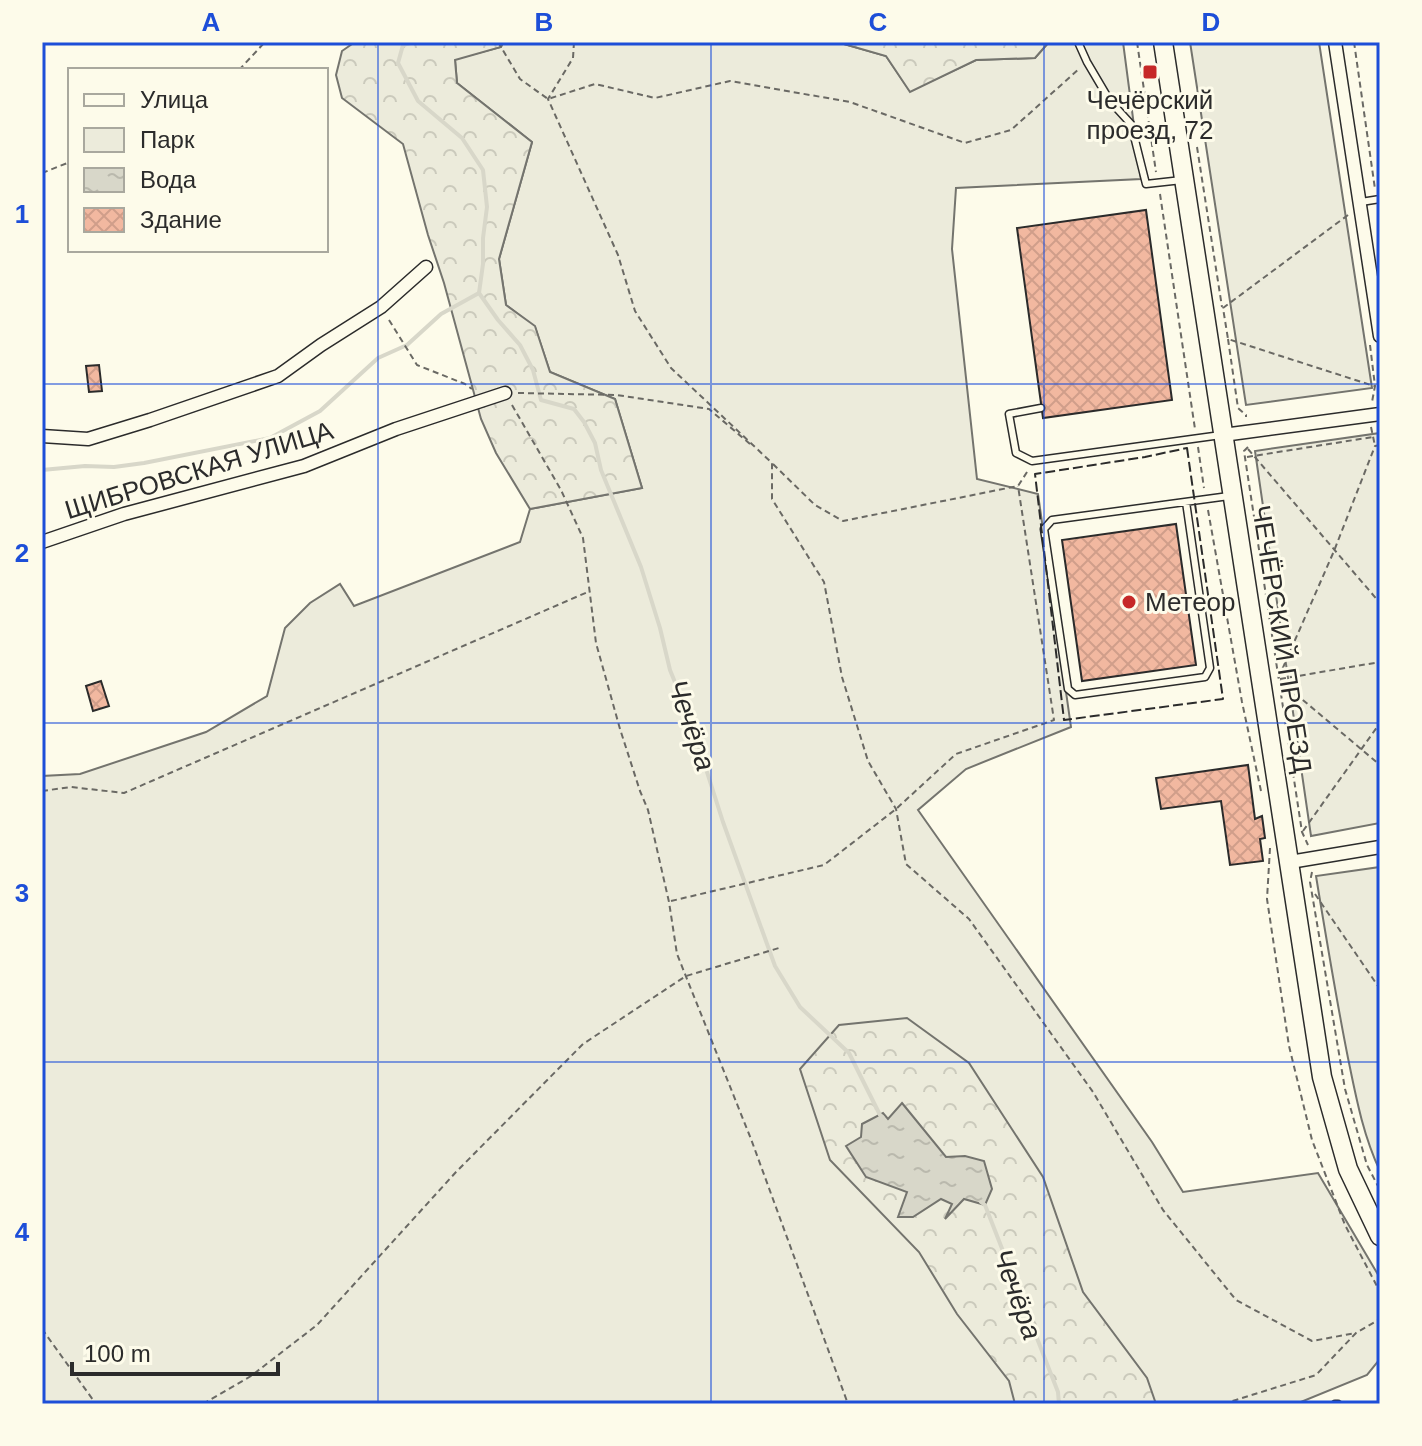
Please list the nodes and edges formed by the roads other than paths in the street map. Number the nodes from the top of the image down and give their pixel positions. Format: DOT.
graph roads {
  1 [pos="1078,42"];
  2 [pos="1163,42"];
  3 [pos="1335,42"];
  4 [pos="1184,180"];
  5 [pos="1378,199"];
  6 [pos="1361,202"];
  7 [pos="426,267"];
  8 [pos="1380,336"];
  9 [pos="505,393"];
  10 [pos="1041,408"];
  11 [pos="1380,414"];
  12 [pos="1223,435"];
  13 [pos="42,436"];
  14 [pos="1233,496"];
  15 [pos="1186,502"];
  16 [pos="42,542"];
  17 [pos="1380,847"];
  18 [pos="1290,862"];
  19 [pos="1380,1236"];
  1 -- 4 [label="lane"];
  2 -- 4 [label="main road, ЧЕЧЁРСКИЙ ПРОЕЗД"];
  3 -- 6 [label="street"];
  4 -- 12 [label="main road, ЧЕЧЁРСКИЙ ПРОЕЗД"];
  5 -- 6 [label="lane"];
  6 -- 8 [label="street"];
  7 -- 13 [label="street"];
  9 -- 16 [label="street, ЩИБРОВСКАЯ УЛИЦА"];
  10 -- 12 [label="lane"];
  11 -- 12 [label="street"];
  12 -- 14 [label="main road, ЧЕЧЁРСКИЙ ПРОЕЗД"];
  14 -- 15 [label="lane"];
  14 -- 18 [label="main road, ЧЕЧЁРСКИЙ ПРОЕЗД"];
  15 -- 15 [label="lane"];
  17 -- 18 [label="street"];
  18 -- 19 [label="main road, ЧЕЧЁРСКИЙ ПРОЕЗД"];
}
